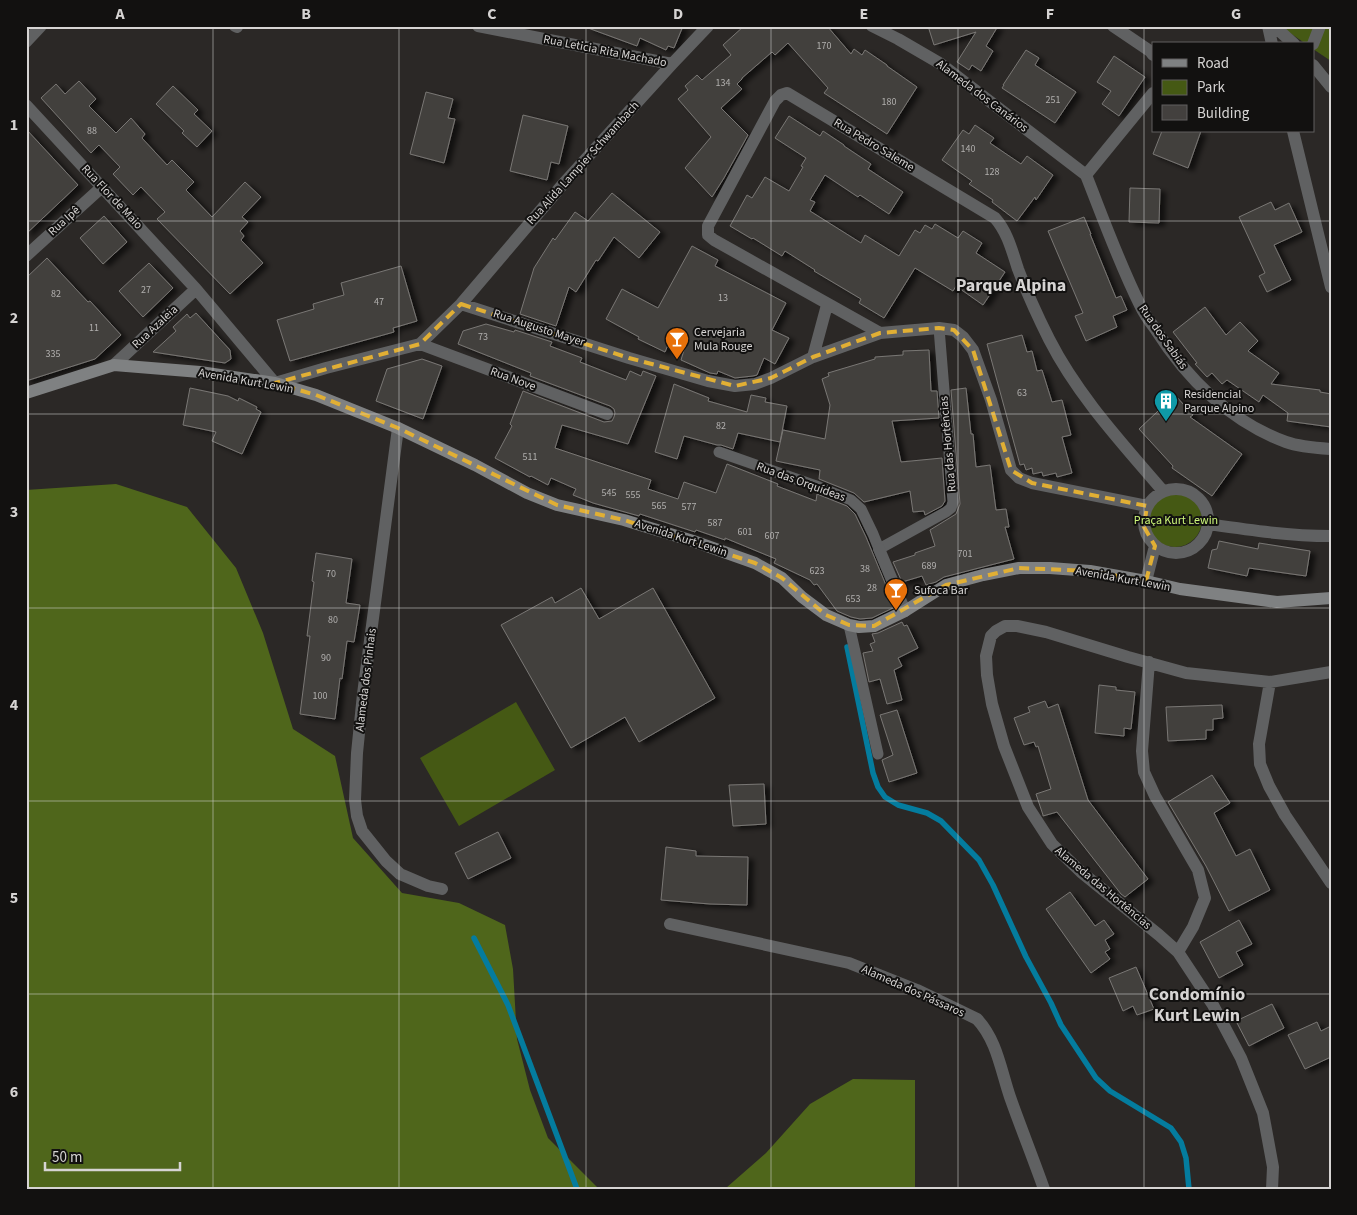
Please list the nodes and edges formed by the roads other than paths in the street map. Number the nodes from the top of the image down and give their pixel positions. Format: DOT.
graph roads {
  1 [pos="41,26"];
  2 [pos="478,26"];
  3 [pos="708,26"];
  4 [pos="872,26"];
  5 [pos="1113,26"];
  6 [pos="1268,26"];
  7 [pos="1274,26"];
  8 [pos="1320,26"];
  9 [pos="26,42"];
  10 [pos="1272,42"];
  11 [pos="1292,42"];
  12 [pos="1314,42"];
  13 [pos="1152,54"];
  14 [pos="672,64"];
  15 [pos="1314,66"];
  16 [pos="1331,87"];
  17 [pos="1152,94"];
  18 [pos="26,105"];
  19 [pos="1293,132"];
  20 [pos="1086,175"];
  21 [pos="102,187"];
  22 [pos="26,256"];
  23 [pos="1331,287"];
  24 [pos="196,289"];
  25 [pos="461,304"];
  26 [pos="827,305"];
  27 [pos="939,328"];
  28 [pos="880,333"];
  29 [pos="420,344"];
  30 [pos="813,357"];
  31 [pos="114,365"];
  32 [pos="275,383"];
  33 [pos="26,393"];
  34 [pos="607,414"];
  35 [pos="398,428"];
  36 [pos="1331,449"];
  37 [pos="719,452"];
  38 [pos="1163,491"];
  39 [pos="1147,506"];
  40 [pos="1208,524"];
  41 [pos="1331,536"];
  42 [pos="1155,546"];
  43 [pos="879,549"];
  44 [pos="1146,581"];
  45 [pos="1331,598"];
  46 [pos="905,612"];
  47 [pos="849,625"];
  48 [pos="1149,662"];
  49 [pos="1331,672"];
  50 [pos="1270,682"];
  51 [pos="878,754"];
  52 [pos="1331,883"];
  53 [pos="442,889"];
  54 [pos="670,924"];
  55 [pos="1178,952"];
  56 [pos="1044,1189"];
  57 [pos="1272,1189"];
  1 -- 9 [label="street"];
  2 -- 14 [label="street, Rua Leticia Rita Machado"];
  3 -- 14 [label="street, Rua Alida Lampier Schwambach"];
  4 -- 20 [label="street, Alameda dos Canários"];
  5 -- 13 [label="street"];
  6 -- 10 [label="street"];
  7 -- 11 [label="street"];
  8 -- 12 [label="street"];
  14 -- 25 [label="street, Rua Alida Lampier Schwambach"];
  15 -- 16 [label="street"];
  17 -- 20 [label="street"];
  18 -- 21 [label="street, Rua Flor de Maio"];
  19 -- 23 [label="street"];
  20 -- 36 [label="street, Rua dos Sabiás"];
  21 -- 22 [label="street, Rua Ipê"];
  21 -- 24 [label="street, Rua Flor de Maio"];
  24 -- 31 [label="street, Rua Azaleia"];
  24 -- 32 [label="street, Rua Flor de Maio"];
  25 -- 29 [label="street"];
  25 -- 30 [label="street, Rua Augusto Mayer"];
  26 -- 28 [label="street, Rua Pedro Saleme"];
  26 -- 30 [label="street"];
  26 -- 38 [label="street, Rua Pedro Saleme"];
  27 -- 28 [label="street, Rua Augusto Mayer"];
  27 -- 39 [label="street"];
  27 -- 43 [label="lane, Rua das Hortências"];
  28 -- 30 [label="street, Rua Augusto Mayer"];
  29 -- 32 [label="street"];
  29 -- 34 [label="street, Rua Nove"];
  31 -- 32 [label="main road, Avenida Kurt Lewin"];
  31 -- 33 [label="main road, Avenida Kurt Lewin"];
  32 -- 35 [label="main road, Avenida Kurt Lewin"];
  35 -- 47 [label="main road, Avenida Kurt Lewin"];
  35 -- 53 [label="street, Alameda dos Pinhais"];
  37 -- 43 [label="lane, Rua das Orquídeas"];
  38 -- 39 [label="street"];
  38 -- 40 [label="street"];
  39 -- 42 [label="street"];
  40 -- 41 [label="street"];
  40 -- 42 [label="street"];
  42 -- 44 [label="street"];
  43 -- 46 [label="street, Rua das Orquídeas"];
  44 -- 45 [label="main road, Avenida Kurt Lewin"];
  44 -- 46 [label="main road, Avenida Kurt Lewin"];
  46 -- 47 [label="main road, Avenida Kurt Lewin"];
  47 -- 51 [label="lane"];
  48 -- 50 [label="street, Alameda das Hortências"];
  48 -- 55 [label="street"];
  48 -- 55 [label="street, Alameda das Hortências"];
  49 -- 50 [label="street, Alameda das Hortências"];
  50 -- 52 [label="street"];
  54 -- 56 [label="street, Alameda dos Pássaros"];
  55 -- 57 [label="street, Alameda das Hortências"];
}
